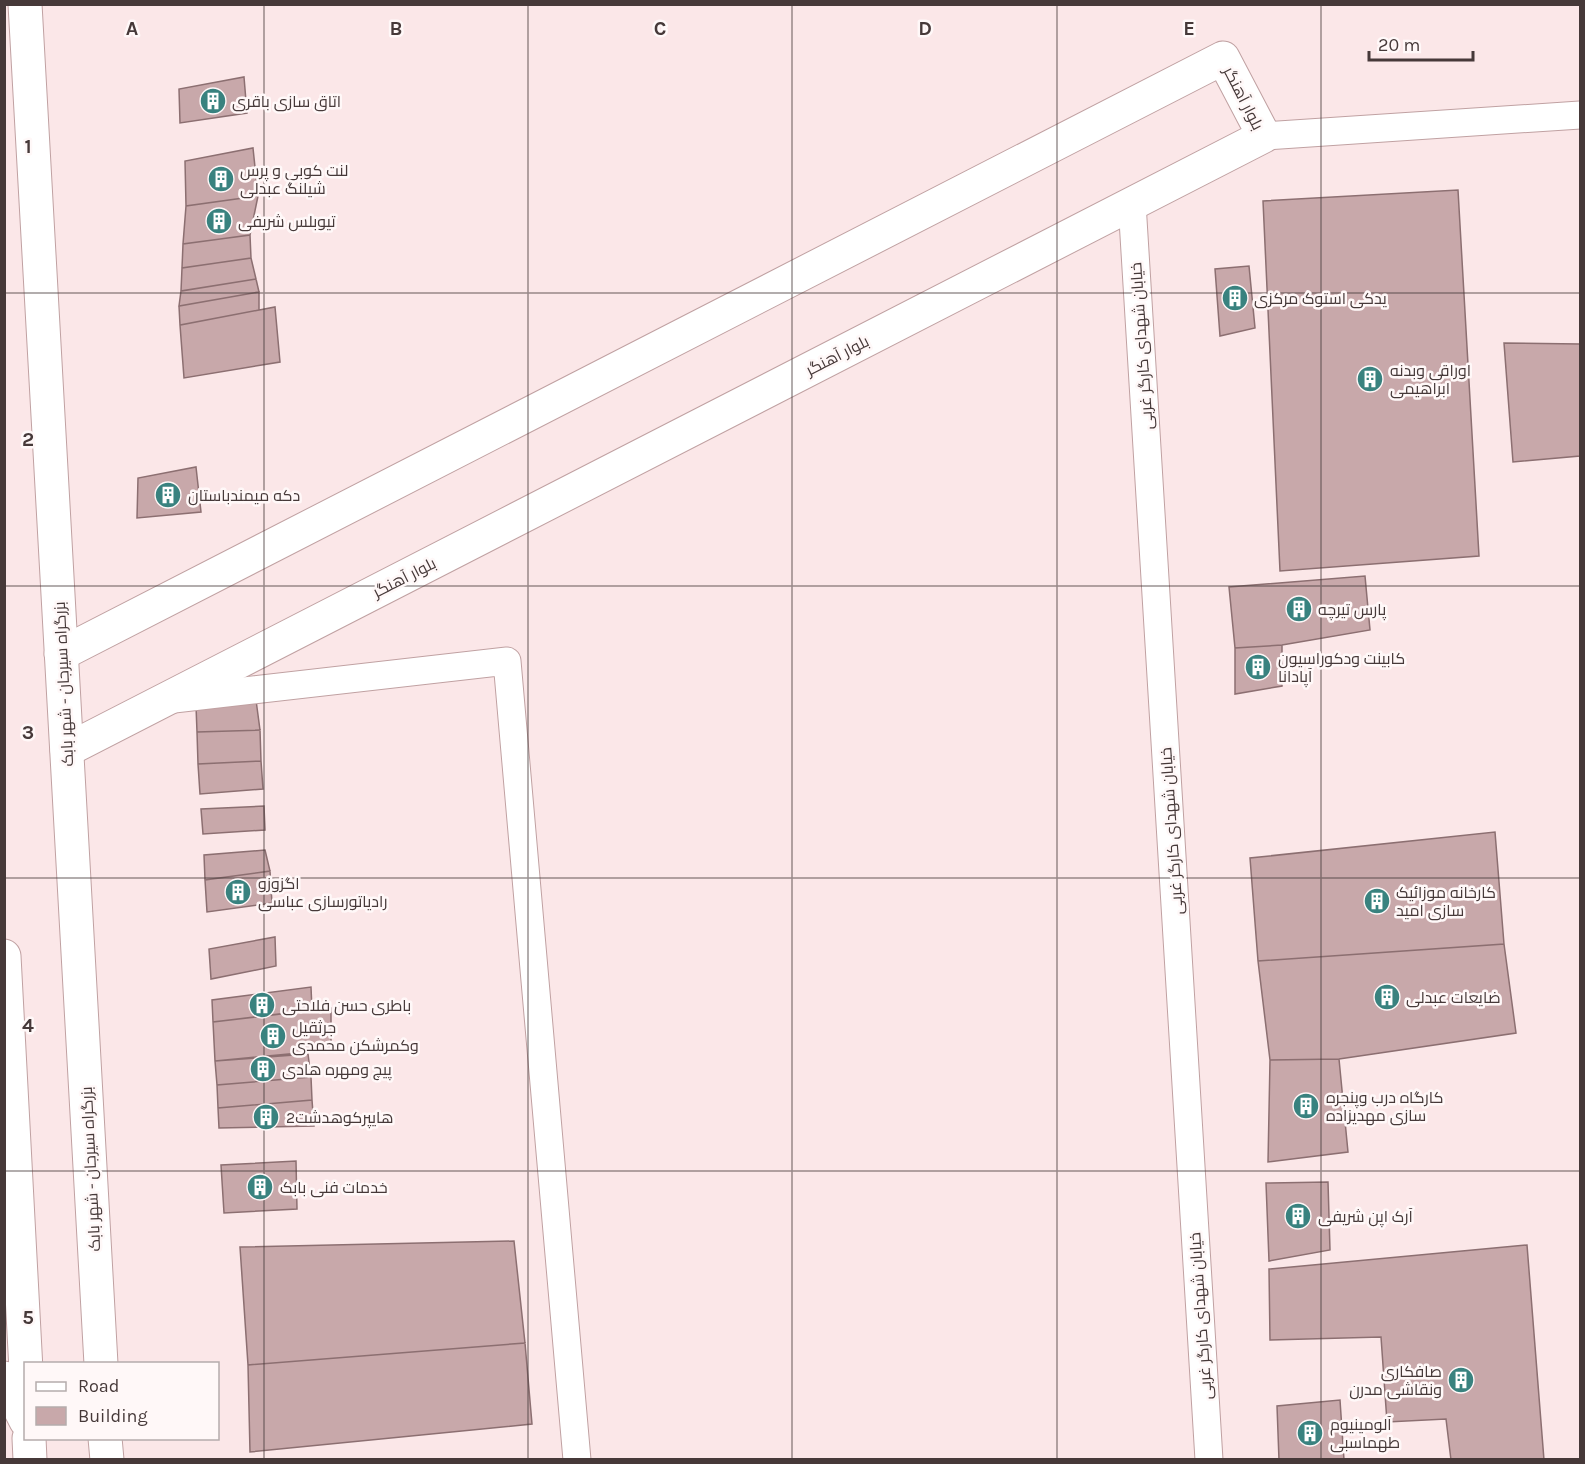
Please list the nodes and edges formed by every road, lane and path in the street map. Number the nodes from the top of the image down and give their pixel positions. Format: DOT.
graph roads {
  1 [pos="26,4"];
  2 [pos="1581,115"];
  3 [pos="1263,136"];
  4 [pos="1132,203"];
  5 [pos="61,654"];
  6 [pos="164,700"];
  7 [pos="67,750"];
  8 [pos="4,956"];
  9 [pos="26,1362"];
  10 [pos="101,1362"];
  11 [pos="4,1378"];
  12 [pos="24,1417"];
  13 [pos="28,1440"];
  14 [pos="105,1440"];
  15 [pos="30,1460"];
  16 [pos="107,1460"];
  17 [pos="577,1460"];
  18 [pos="1209,1460"];
  1 -- 5 [label="main road, بزرگراه سیرجان - شهر بابک"];
  2 -- 3 [label="street"];
  3 -- 4 [label="main road, بلوار آهنگر"];
  3 -- 5 [label="main road, بلوار آهنگر"];
  4 -- 6 [label="main road, بلوار آهنگر"];
  4 -- 18 [label="street, خیابان شهدای کارگر غربی"];
  5 -- 7 [label="main road, بزرگراه سیرجان - شهر بابک"];
  6 -- 7 [label="main road, بلوار آهنگر"];
  6 -- 17 [label="street"];
  7 -- 10 [label="main road, بزرگراه سیرجان - شهر بابک"];
  8 -- 9 [label="main road"];
  11 -- 12 [label="main road"];
  13 -- 15 [label="main road"];
  14 -- 16 [label="main road"];
}
